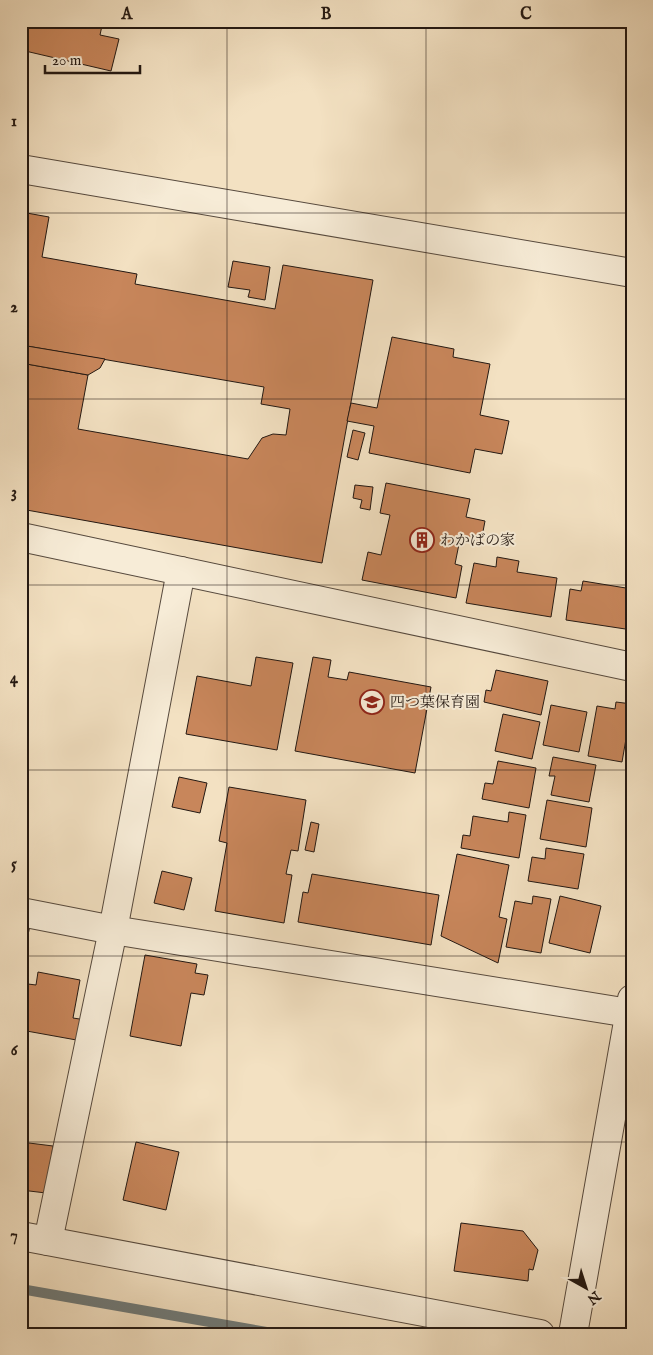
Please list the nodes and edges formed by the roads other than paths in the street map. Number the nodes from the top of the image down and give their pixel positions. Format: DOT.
graph roads {
  1 [pos="21,169"];
  2 [pos="632,273"];
  3 [pos="21,537"];
  4 [pos="181,571"];
  5 [pos="632,667"];
  6 [pos="21,912"];
  7 [pos="113,930"];
  8 [pos="631,1006"];
  9 [pos="21,1236"];
  10 [pos="48,1241"];
  11 [pos="540,1334"];
  12 [pos="573,1334"];
  1 -- 2 [label="street"];
  3 -- 4 [label="street"];
  4 -- 5 [label="street"];
  4 -- 7 [label="street"];
  6 -- 7 [label="street"];
  7 -- 8 [label="street"];
  7 -- 10 [label="street"];
  8 -- 12 [label="street"];
  9 -- 10 [label="street"];
  10 -- 11 [label="street"];
}
